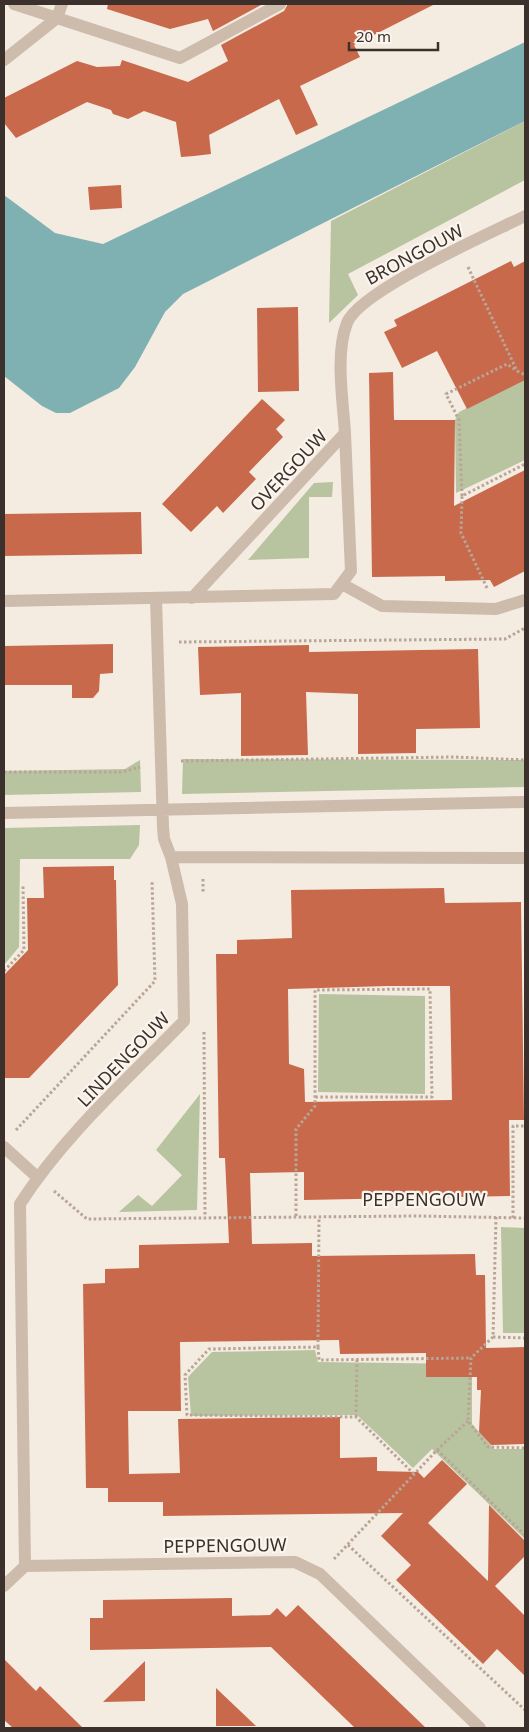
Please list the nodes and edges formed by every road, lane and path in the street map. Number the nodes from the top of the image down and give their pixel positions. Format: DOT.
graph roads {
  1 [pos="14,4"];
  2 [pos="62,4"];
  3 [pos="280,4"];
  4 [pos="57,18"];
  5 [pos="4,60"];
  6 [pos="525,216"];
  7 [pos="460,249"];
  8 [pos="518,371"];
  9 [pos="525,375"];
  10 [pos="346,433"];
  11 [pos="525,464"];
  12 [pos="462,496"];
  13 [pos="342,584"];
  14 [pos="192,598"];
  15 [pos="156,599"];
  16 [pos="525,600"];
  17 [pos="4,601"];
  18 [pos="496,609"];
  19 [pos="525,628"];
  20 [pos="157,642"];
  21 [pos="525,760"];
  22 [pos="161,762"];
  23 [pos="4,772"];
  24 [pos="525,802"];
  25 [pos="163,811"];
  26 [pos="4,813"];
  27 [pos="171,857"];
  28 [pos="203,857"];
  29 [pos="525,858"];
  30 [pos="152,877"];
  31 [pos="23,885"];
  32 [pos="204,897"];
  33 [pos="4,971"];
  34 [pos="204,1027"];
  35 [pos="315,1097"];
  36 [pos="525,1126"];
  37 [pos="7,1142"];
  38 [pos="37,1177"];
  39 [pos="205,1216"];
  40 [pos="296,1216"];
  41 [pos="318,1216"];
  42 [pos="496,1217"];
  43 [pos="512,1218"];
  44 [pos="525,1218"];
  45 [pos="493,1337"];
  46 [pos="525,1338"];
  47 [pos="318,1347"];
  48 [pos="357,1358"];
  49 [pos="471,1358"];
  50 [pos="356,1416"];
  51 [pos="468,1421"];
  52 [pos="525,1448"];
  53 [pos="437,1450"];
  54 [pos="414,1474"];
  55 [pos="525,1534"];
  56 [pos="348,1545"];
  57 [pos="25,1566"];
  58 [pos="320,1574"];
  59 [pos="4,1586"];
  60 [pos="525,1710"];
  61 [pos="480,1728"];
  1 -- 4 [label="street"];
  2 -- 4 [label="street"];
  3 -- 4 [label="street"];
  4 -- 5 [label="street"];
  6 -- 7 [label="street, BRONGOUW"];
  7 -- 8 [label="path"];
  7 -- 10 [label="street, BRONGOUW"];
  8 -- 9 [label="path"];
  8 -- 12 [label="path"];
  10 -- 13 [label="street, OVERGOUW"];
  10 -- 14 [label="street, OVERGOUW"];
  11 -- 12 [label="path"];
  12 -- 18 [label="path"];
  13 -- 14 [label="street"];
  13 -- 18 [label="street"];
  14 -- 15 [label="street"];
  15 -- 17 [label="street"];
  15 -- 20 [label="street"];
  16 -- 18 [label="street"];
  19 -- 20 [label="path"];
  20 -- 22 [label="street"];
  21 -- 22 [label="path"];
  22 -- 23 [label="path"];
  22 -- 25 [label="street"];
  24 -- 25 [label="street"];
  25 -- 26 [label="street"];
  25 -- 27 [label="street"];
  27 -- 28 [label="street"];
  27 -- 38 [label="street, LINDENGOUW"];
  28 -- 29 [label="street"];
  28 -- 32 [label="path"];
  30 -- 37 [label="path"];
  31 -- 33 [label="path"];
  34 -- 39 [label="path"];
  35 -- 35 [label="path"];
  35 -- 40 [label="path"];
  36 -- 43 [label="path"];
  37 -- 38 [label="street"];
  38 -- 39 [label="path, PEPPENGOUW"];
  38 -- 57 [label="street, LINDENGOUW"];
  39 -- 40 [label="path, PEPPENGOUW"];
  40 -- 41 [label="path, PEPPENGOUW"];
  41 -- 42 [label="path, PEPPENGOUW"];
  41 -- 47 [label="path"];
  42 -- 43 [label="path, PEPPENGOUW"];
  42 -- 45 [label="path"];
  43 -- 44 [label="path, PEPPENGOUW"];
  45 -- 46 [label="path"];
  45 -- 49 [label="path"];
  47 -- 48 [label="path"];
  47 -- 50 [label="path"];
  48 -- 49 [label="path"];
  48 -- 50 [label="path"];
  49 -- 51 [label="path"];
  50 -- 54 [label="path"];
  51 -- 52 [label="path"];
  51 -- 53 [label="path"];
  53 -- 54 [label="path"];
  53 -- 55 [label="path"];
  54 -- 56 [label="path"];
  56 -- 58 [label="path"];
  56 -- 60 [label="path"];
  57 -- 58 [label="street, PEPPENGOUW"];
  57 -- 59 [label="street"];
  58 -- 61 [label="street, PEPPENGOUW"];
}
